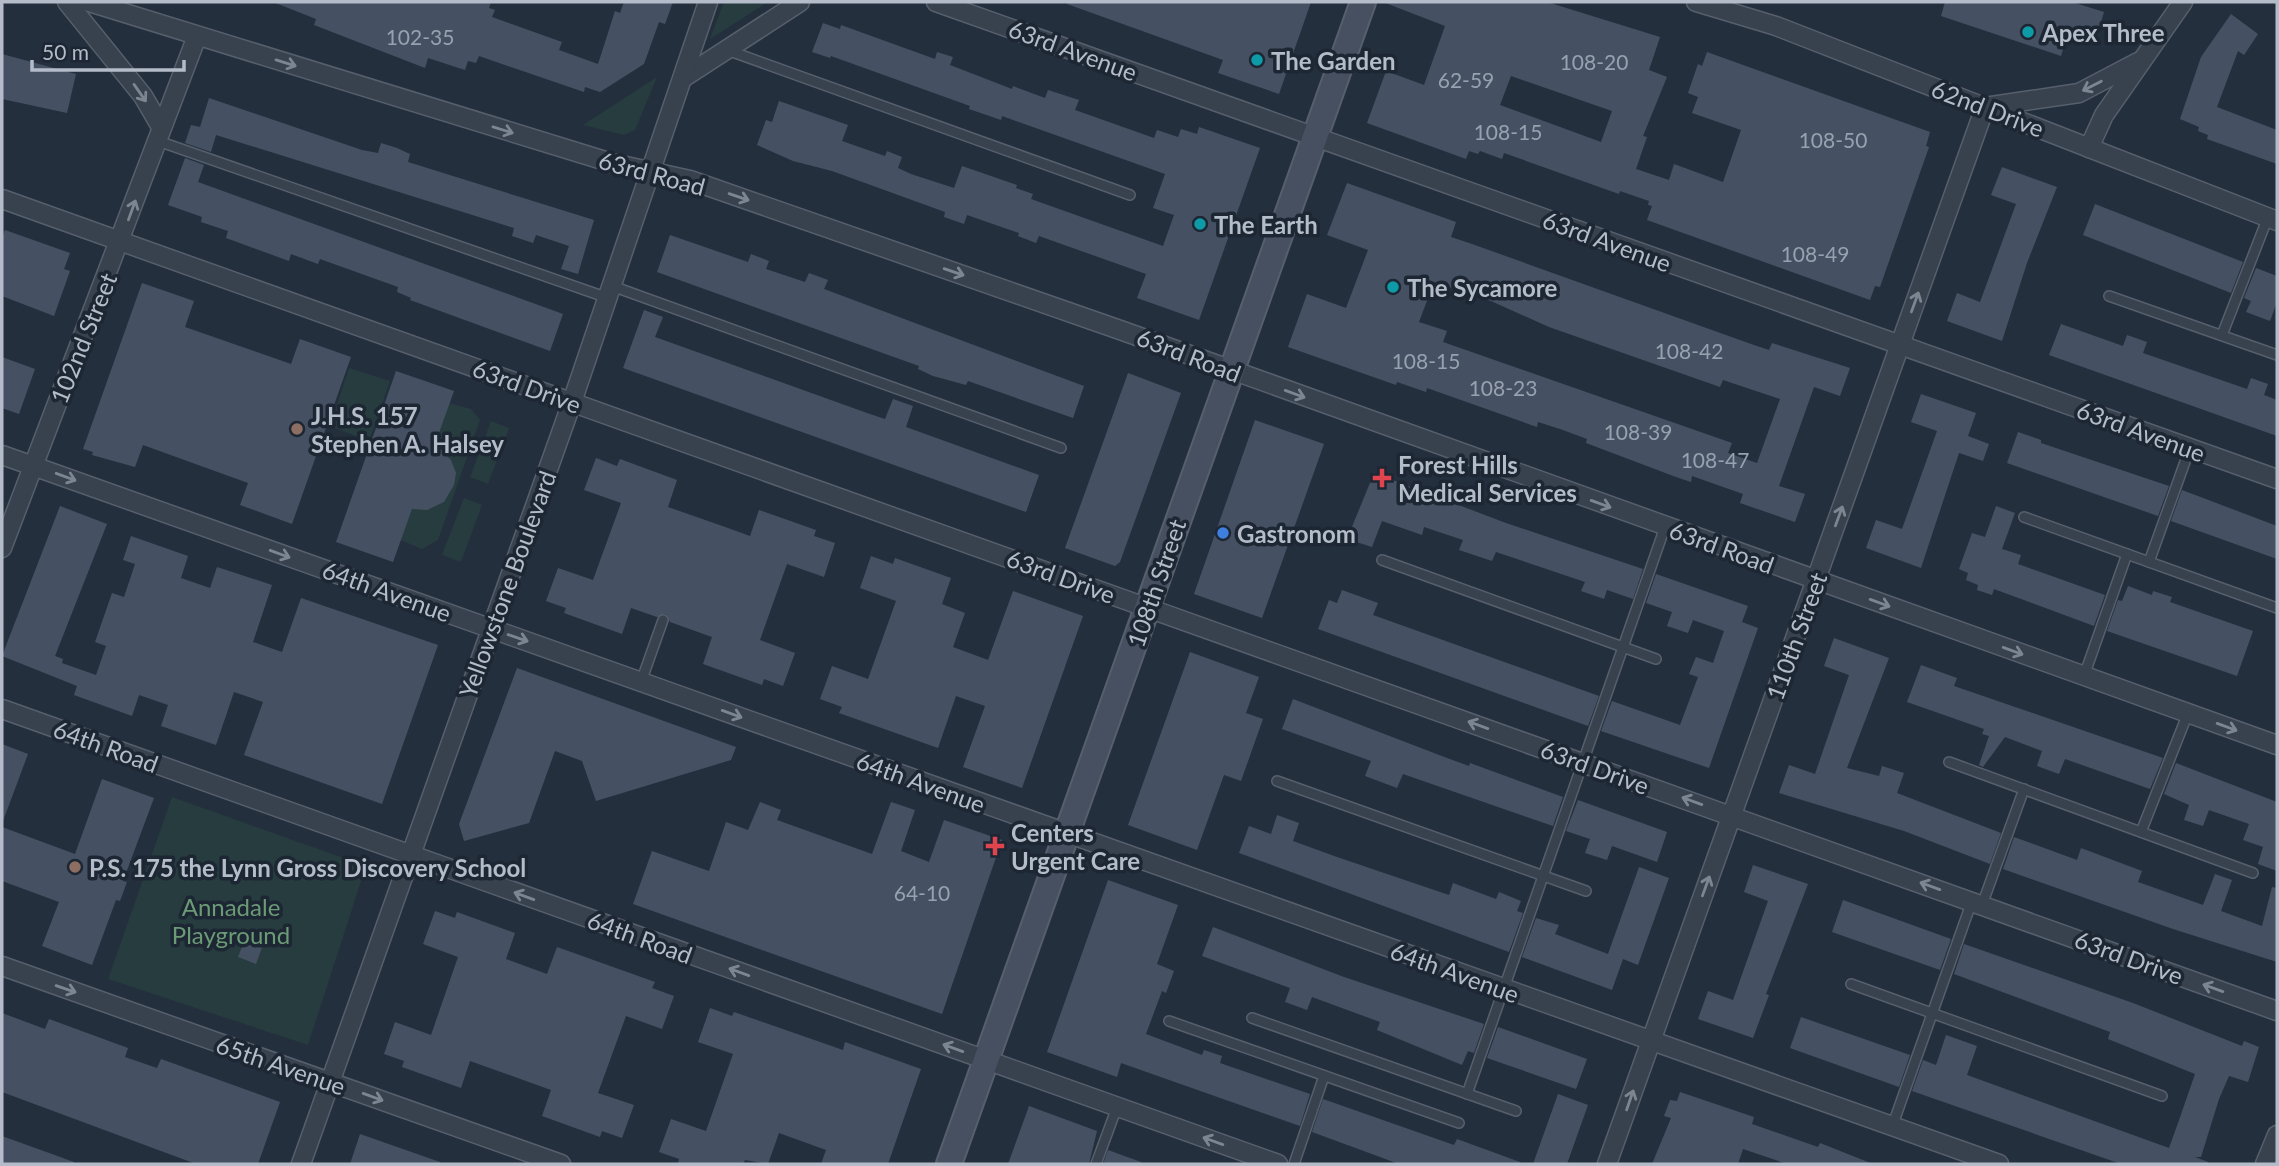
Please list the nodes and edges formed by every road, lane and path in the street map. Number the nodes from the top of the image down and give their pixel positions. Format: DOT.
graph roads {
  1 [pos="67,2"];
  2 [pos="89,2"];
  3 [pos="708,2"];
  4 [pos="800,2"];
  5 [pos="936,2"];
  6 [pos="1363,2"];
  7 [pos="1696,2"];
  8 [pos="2183,2"];
  9 [pos="197,36"];
  10 [pos="726,50"];
  11 [pos="2142,60"];
  12 [pos="683,78"];
  13 [pos="1985,107"];
  14 [pos="159,134"];
  15 [pos="1315,137"];
  16 [pos="2089,148"];
  17 [pos="650,173"];
  18 [pos="1130,195"];
  19 [pos="2,199"];
  20 [pos="2273,219"];
  21 [pos="121,242"];
  22 [pos="610,292"];
  23 [pos="2109,296"];
  24 [pos="2222,335"];
  25 [pos="1899,345"];
  26 [pos="2277,355"];
  27 [pos="1231,371"];
  28 [pos="572,402"];
  29 [pos="1061,447"];
  30 [pos="2190,448"];
  31 [pos="2,454"];
  32 [pos="33,466"];
  33 [pos="2277,480"];
  34 [pos="2024,517"];
  35 [pos="1665,527"];
  36 [pos="2,548"];
  37 [pos="2127,554"];
  38 [pos="1382,560"];
  39 [pos="2148,562"];
  40 [pos="1816,580"];
  41 [pos="1148,607"];
  42 [pos="2277,608"];
  43 [pos="663,620"];
  44 [pos="491,628"];
  45 [pos="1623,647"];
  46 [pos="1656,659"];
  47 [pos="2084,676"];
  48 [pos="641,682"];
  49 [pos="2,709"];
  50 [pos="2188,713"];
  51 [pos="2277,745"];
  52 [pos="1583,762"];
  53 [pos="1949,762"];
  54 [pos="1277,780"];
  55 [pos="2024,789"];
  56 [pos="1732,815"];
  57 [pos="2141,832"];
  58 [pos="1066,834"];
  59 [pos="411,855"];
  60 [pos="2253,873"];
  61 [pos="1542,876"];
  62 [pos="1586,891"];
  63 [pos="1977,903"];
  64 [pos="2,966"];
  65 [pos="1851,984"];
  66 [pos="1503,989"];
  67 [pos="2277,1011"];
  68 [pos="1933,1014"];
  69 [pos="1252,1018"];
  70 [pos="1169,1021"];
  71 [pos="1650,1042"];
  72 [pos="985,1060"];
  73 [pos="1324,1076"];
  74 [pos="330,1082"];
  75 [pos="1467,1094"];
  76 [pos="2162,1096"];
  77 [pos="1117,1107"];
  78 [pos="1516,1111"];
  79 [pos="1459,1123"];
  80 [pos="1892,1128"];
  81 [pos="2277,1135"];
  82 [pos="300,1164"];
  83 [pos="561,1164"];
  84 [pos="948,1164"];
  85 [pos="1096,1164"];
  86 [pos="1278,1164"];
  87 [pos="1294,1164"];
  88 [pos="1607,1164"];
  89 [pos="1999,1164"];
  90 [pos="2265,1164"];
  1 -- 14 [label="street, one-way"];
  2 -- 9 [label="street, 63rd Road"];
  3 -- 12 [label="street, Yellowstone Boulevard"];
  4 -- 10 [label="street"];
  5 -- 15 [label="street, 63rd Avenue"];
  6 -- 15 [label="main road, 108th Street"];
  7 -- 13 [label="street, 62nd Drive"];
  8 -- 11 [label="street"];
  9 -- 14 [label="street, 102nd Street"];
  9 -- 17 [label="street, 63rd Road, one-way"];
  10 -- 12 [label="street"];
  10 -- 18 [label="lane"];
  11 -- 13 [label="street, one-way"];
  11 -- 16 [label="street"];
  12 -- 17 [label="street, Yellowstone Boulevard"];
  13 -- 16 [label="street, 62nd Drive"];
  25 -- 13 [label="street, 110th Street, one-way"];
  21 -- 14 [label="street, 102nd Street, one-way"];
  14 -- 22 [label="lane"];
  15 -- 25 [label="street, 63rd Avenue"];
  15 -- 27 [label="main road, 108th Street"];
  16 -- 20 [label="street, 62nd Drive"];
  17 -- 22 [label="street, Yellowstone Boulevard"];
  17 -- 27 [label="street, 63rd Road, one-way"];
  19 -- 21 [label="street, 63rd Drive"];
  20 -- 24 [label="lane"];
  21 -- 28 [label="street, 63rd Drive"];
  21 -- 32 [label="street, 102nd Street"];
  22 -- 28 [label="street, Yellowstone Boulevard"];
  22 -- 29 [label="lane"];
  23 -- 24 [label="lane"];
  24 -- 26 [label="lane"];
  25 -- 30 [label="street, 63rd Avenue"];
  40 -- 25 [label="street, 110th Street, one-way"];
  27 -- 35 [label="street, 63rd Road, one-way"];
  27 -- 41 [label="main road, 108th Street"];
  28 -- 41 [label="street, 63rd Drive"];
  28 -- 44 [label="street, Yellowstone Boulevard"];
  30 -- 33 [label="street, 63rd Avenue"];
  30 -- 39 [label="lane"];
  31 -- 32 [label="street, 64th Avenue"];
  32 -- 36 [label="street, 102nd Street"];
  32 -- 44 [label="street, 64th Avenue, one-way"];
  34 -- 37 [label="lane"];
  35 -- 40 [label="street, 63rd Road"];
  35 -- 45 [label="lane"];
  37 -- 39 [label="lane"];
  37 -- 47 [label="lane"];
  38 -- 45 [label="lane"];
  39 -- 42 [label="lane"];
  40 -- 47 [label="street, 63rd Road, one-way"];
  40 -- 56 [label="street, 110th Street"];
  52 -- 41 [label="street, 63rd Drive, one-way"];
  41 -- 58 [label="main road, 108th Street"];
  43 -- 48 [label="lane"];
  44 -- 48 [label="street, 64th Avenue, one-way"];
  44 -- 59 [label="street, Yellowstone Boulevard"];
  45 -- 46 [label="lane"];
  45 -- 52 [label="lane"];
  47 -- 50 [label="street, 63rd Road"];
  48 -- 58 [label="street, 64th Avenue, one-way"];
  49 -- 59 [label="street, 64th Road"];
  50 -- 51 [label="street, 63rd Road, one-way"];
  50 -- 57 [label="lane"];
  56 -- 52 [label="street, 63rd Drive, one-way"];
  52 -- 61 [label="lane"];
  53 -- 55 [label="lane"];
  54 -- 61 [label="lane"];
  55 -- 57 [label="lane"];
  55 -- 63 [label="lane"];
  63 -- 56 [label="street, 63rd Drive, one-way"];
  71 -- 56 [label="street, 110th Street, one-way"];
  57 -- 60 [label="lane"];
  58 -- 66 [label="street, 64th Avenue"];
  58 -- 72 [label="main road, 108th Street"];
  72 -- 59 [label="street, 64th Road, one-way"];
  59 -- 74 [label="street, Yellowstone Boulevard"];
  61 -- 62 [label="lane"];
  61 -- 66 [label="lane"];
  67 -- 63 [label="street, 63rd Drive, one-way"];
  63 -- 68 [label="lane"];
  64 -- 74 [label="street, 65th Avenue, one-way"];
  65 -- 68 [label="lane"];
  66 -- 71 [label="street, 64th Avenue"];
  66 -- 75 [label="lane"];
  68 -- 76 [label="lane"];
  68 -- 80 [label="lane"];
  69 -- 75 [label="lane"];
  70 -- 73 [label="lane"];
  71 -- 80 [label="street, 64th Avenue"];
  88 -- 71 [label="street, 110th Street, one-way"];
  72 -- 77 [label="street, 64th Road"];
  72 -- 84 [label="main road, 108th Street"];
  73 -- 79 [label="lane"];
  73 -- 87 [label="lane"];
  74 -- 82 [label="street, Yellowstone Boulevard"];
  74 -- 83 [label="street, 65th Avenue, one-way"];
  75 -- 78 [label="lane"];
  77 -- 85 [label="lane"];
  86 -- 77 [label="street, 64th Road, one-way"];
  80 -- 89 [label="street, 64th Avenue"];
  81 -- 90 [label="street"];
}
